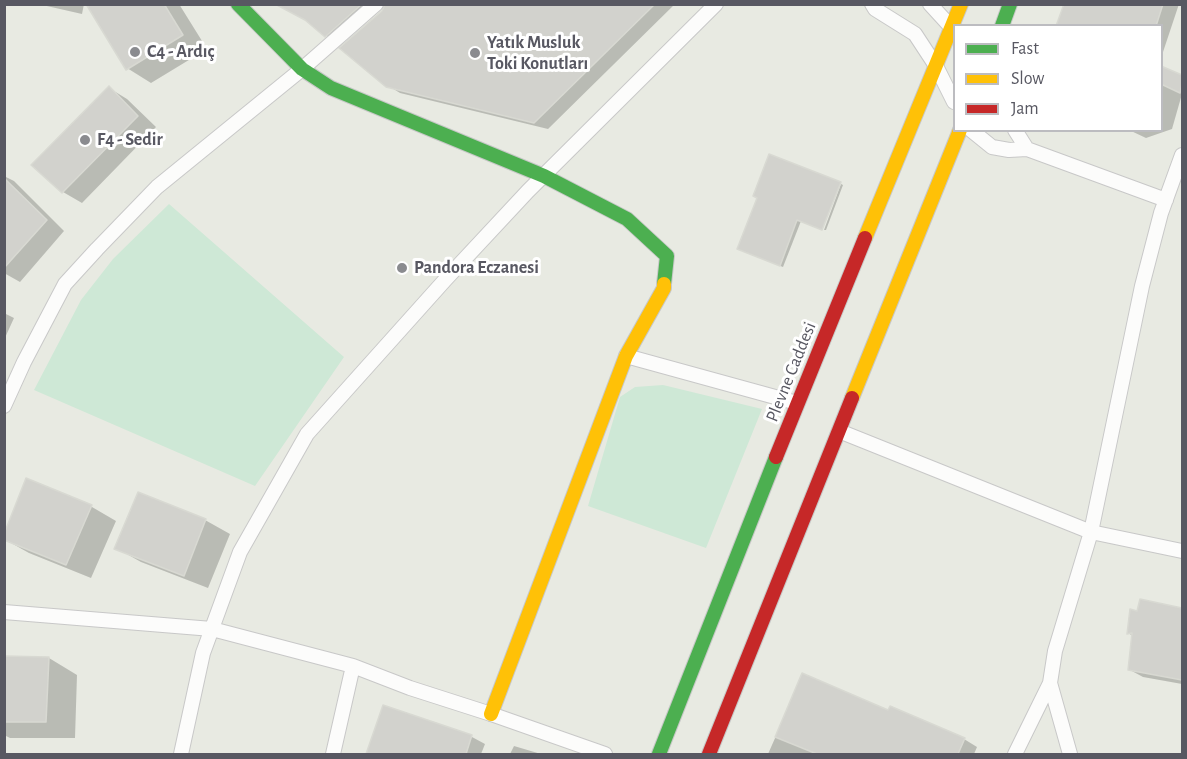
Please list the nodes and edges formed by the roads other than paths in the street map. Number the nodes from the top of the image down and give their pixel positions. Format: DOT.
graph roads {
  1 [pos="238,4"];
  2 [pos="376,4"];
  3 [pos="716,4"];
  4 [pos="872,4"];
  5 [pos="930,4"];
  6 [pos="961,4"];
  7 [pos="1010,4"];
  8 [pos="955,24"];
  9 [pos="1003,24"];
  10 [pos="953,30"];
  11 [pos="936,66"];
  12 [pos="302,69"];
  13 [pos="953,100"];
  14 [pos="959,132"];
  15 [pos="974,132"];
  16 [pos="1016,132"];
  17 [pos="1028,148"];
  18 [pos="1182,155"];
  19 [pos="544,176"];
  20 [pos="1166,200"];
  21 [pos="626,356"];
  22 [pos="797,403"];
  23 [pos="4,406"];
  24 [pos="839,431"];
  25 [pos="1091,531"];
  26 [pos="1182,551"];
  27 [pos="4,612"];
  28 [pos="212,629"];
  29 [pos="353,666"];
  30 [pos="1050,683"];
  31 [pos="491,714"];
  32 [pos="181,754"];
  33 [pos="333,754"];
  34 [pos="605,754"];
  35 [pos="659,754"];
  36 [pos="709,754"];
  37 [pos="1015,754"];
  38 [pos="1070,754"];
  1 -- 12 [label="main road"];
  2 -- 12 [label="street"];
  3 -- 19 [label="street"];
  4 -- 11 [label="street"];
  5 -- 10 [label="street"];
  6 -- 8 [label="main road, Plevne Caddesi"];
  7 -- 9 [label="main road"];
  10 -- 11 [label="main road, Plevne Caddesi"];
  11 -- 13 [label="street"];
  11 -- 22 [label="main road, Plevne Caddesi"];
  12 -- 19 [label="main road"];
  12 -- 23 [label="street"];
  14 -- 24 [label="main road"];
  15 -- 17 [label="street"];
  16 -- 17 [label="street"];
  17 -- 20 [label="street"];
  18 -- 20 [label="street"];
  19 -- 21 [label="main road"];
  19 -- 28 [label="street"];
  20 -- 25 [label="street"];
  21 -- 22 [label="street"];
  21 -- 31 [label="main road"];
  22 -- 35 [label="main road, Plevne Caddesi"];
  24 -- 25 [label="street"];
  24 -- 36 [label="main road"];
  25 -- 26 [label="street"];
  25 -- 30 [label="street"];
  27 -- 28 [label="street"];
  28 -- 29 [label="street"];
  28 -- 32 [label="street"];
  29 -- 31 [label="street"];
  29 -- 33 [label="street"];
  30 -- 37 [label="street"];
  30 -- 38 [label="street"];
  31 -- 34 [label="street"];
}
